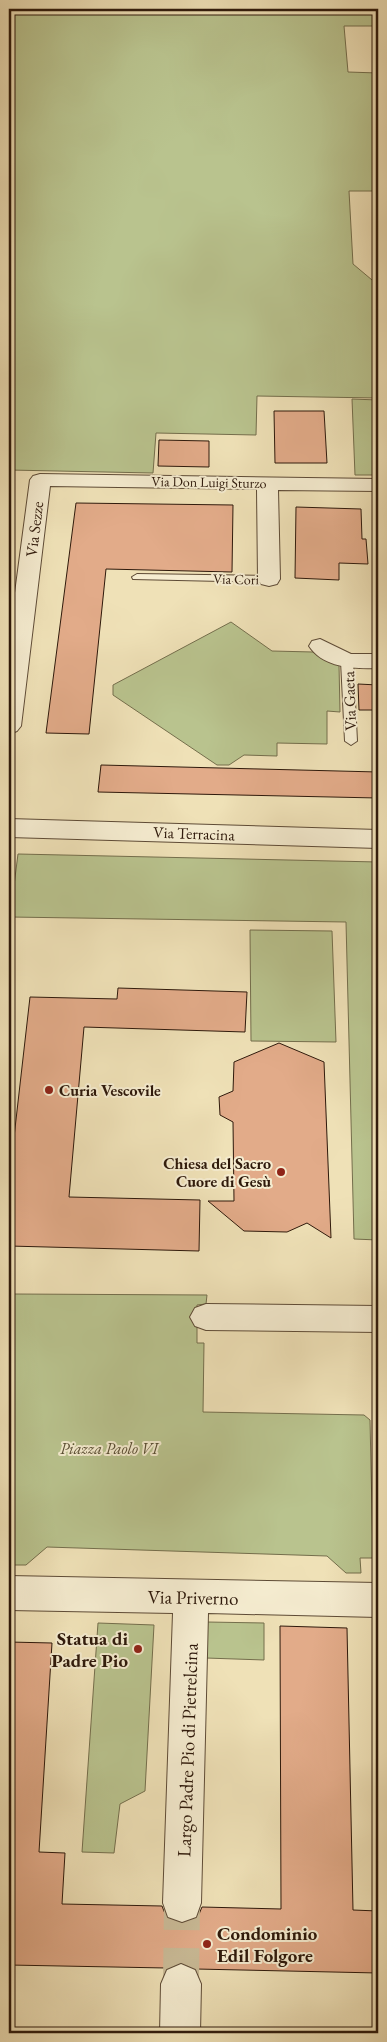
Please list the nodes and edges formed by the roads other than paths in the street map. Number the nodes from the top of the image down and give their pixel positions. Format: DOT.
graph roads {
  1 [pos="40,480"];
  2 [pos="266,483"];
  3 [pos="378,485"];
  4 [pos="137,578"];
  5 [pos="269,579"];
  6 [pos="320,646"];
  7 [pos="347,661"];
  8 [pos="378,661"];
  9 [pos="9,726"];
  10 [pos="351,741"];
  11 [pos="9,828"];
  12 [pos="378,839"];
  13 [pos="206,1317"];
  14 [pos="378,1320"];
  15 [pos="9,1593"];
  16 [pos="191,1597"];
  17 [pos="378,1600"];
  18 [pos="182,1903"];
  19 [pos="181,1984"];
  20 [pos="180,2033"];
  1 -- 2 [label="street, Via Don Luigi Sturzo"];
  1 -- 9 [label="street, Via Sezze"];
  2 -- 3 [label="street, Via Don Luigi Sturzo"];
  2 -- 5 [label="street, Via Cori"];
  4 -- 5 [label="lane, Via Cori"];
  6 -- 7 [label="street, Via Gaeta"];
  7 -- 8 [label="street, Via Gaeta"];
  7 -- 10 [label="lane, Via Gaeta"];
  11 -- 12 [label="street, Via Terracina"];
  13 -- 14 [label="street"];
  15 -- 16 [label="street, Via Priverno"];
  16 -- 17 [label="street, Via Priverno"];
  16 -- 18 [label="street, Largo Padre Pio di Pietrelcina"];
  19 -- 20 [label="street"];
}
